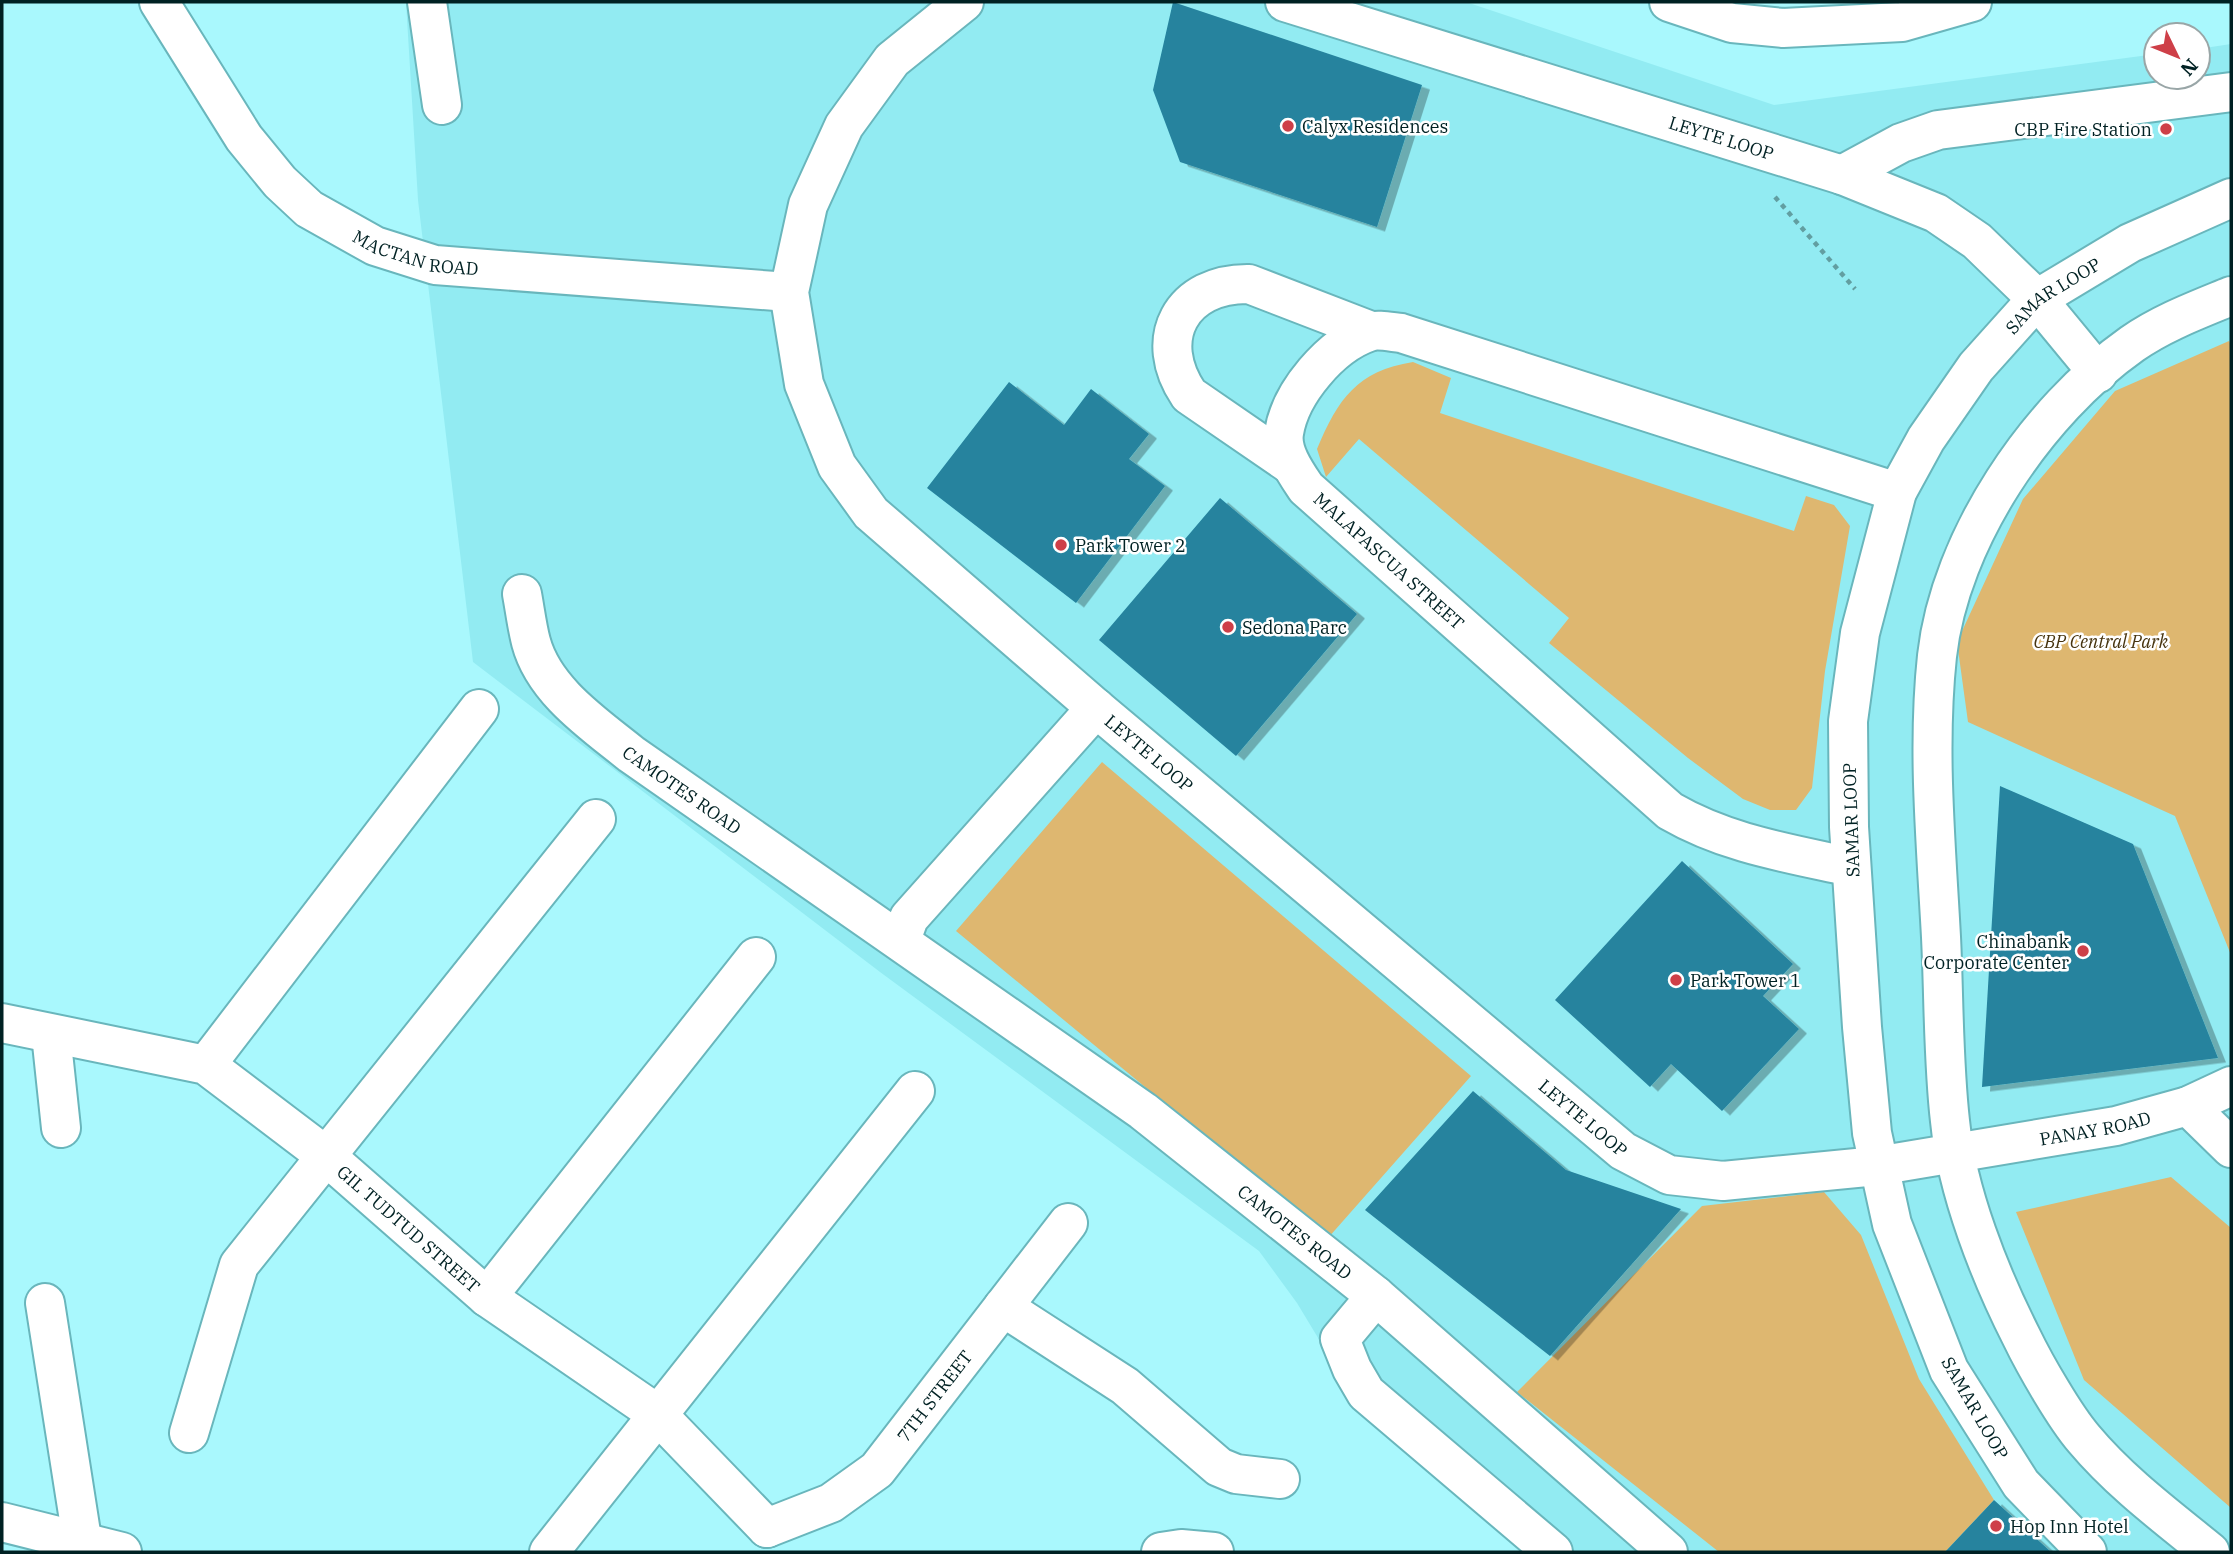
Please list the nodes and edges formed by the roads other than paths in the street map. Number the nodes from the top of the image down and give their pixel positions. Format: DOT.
graph roads {
  1 [pos="159,2"];
  2 [pos="427,2"];
  3 [pos="964,2"];
  4 [pos="1285,2"];
  5 [pos="1669,2"];
  6 [pos="1972,2"];
  7 [pos="1735,12"];
  8 [pos="1905,12"];
  9 [pos="2231,92"];
  10 [pos="442,105"];
  11 [pos="1842,175"];
  12 [pos="2231,198"];
  13 [pos="789,292"];
  14 [pos="2231,296"];
  15 [pos="2036,299"];
  16 [pos="1371,331"];
  17 [pos="2098,373"];
  18 [pos="1291,465"];
  19 [pos="1897,492"];
  20 [pos="522,594"];
  21 [pos="1096,708"];
  22 [pos="479,709"];
  23 [pos="596,819"];
  24 [pos="1851,867"];
  25 [pos="901,940"];
  26 [pos="756,957"];
  27 [pos="2,1023"];
  28 [pos="51,1034"];
  29 [pos="206,1065"];
  30 [pos="2231,1086"];
  31 [pos="915,1091"];
  32 [pos="2188,1106"];
  33 [pos="61,1128"];
  34 [pos="2231,1148"];
  35 [pos="1955,1154"];
  36 [pos="326,1156"];
  37 [pos="1877,1166"];
  38 [pos="1068,1223"];
  39 [pos="1376,1296"];
  40 [pos="487,1297"];
  41 [pos="46,1303"];
  42 [pos="1003,1307"];
  43 [pos="656,1413"];
  44 [pos="189,1433"];
  45 [pos="1280,1479"];
  46 [pos="2,1522"];
  47 [pos="765,1540"];
  48 [pos="84,1547"];
  49 [pos="122,1552"];
  50 [pos="549,1552"];
  51 [pos="1161,1552"];
  52 [pos="1214,1552"];
  53 [pos="1553,1552"];
  54 [pos="1668,1552"];
  55 [pos="2087,1552"];
  56 [pos="2210,1552"];
  1 -- 13 [label="street, MACTAN ROAD"];
  2 -- 10 [label="street"];
  3 -- 13 [label="street, LEYTE LOOP"];
  4 -- 11 [label="street, LEYTE LOOP"];
  5 -- 7 [label="street"];
  6 -- 8 [label="street"];
  7 -- 8 [label="street"];
  9 -- 11 [label="street"];
  11 -- 15 [label="street, LEYTE LOOP"];
  12 -- 15 [label="street, SAMAR LOOP"];
  13 -- 21 [label="street, LEYTE LOOP"];
  14 -- 17 [label="street"];
  15 -- 17 [label="street, LEYTE LOOP"];
  15 -- 19 [label="street, SAMAR LOOP"];
  16 -- 18 [label="street, MALAPASCUA STREET"];
  16 -- 18 [label="street"];
  16 -- 19 [label="street"];
  17 -- 35 [label="street"];
  18 -- 24 [label="street, MALAPASCUA STREET"];
  19 -- 24 [label="street, SAMAR LOOP"];
  20 -- 25 [label="street, CAMOTES ROAD"];
  21 -- 25 [label="street"];
  21 -- 37 [label="street, LEYTE LOOP"];
  22 -- 29 [label="street"];
  23 -- 36 [label="street"];
  24 -- 37 [label="street, SAMAR LOOP"];
  25 -- 39 [label="street, CAMOTES ROAD"];
  26 -- 40 [label="street"];
  27 -- 28 [label="street, GIL TUDTUD STREET"];
  28 -- 29 [label="street, GIL TUDTUD STREET"];
  28 -- 33 [label="street"];
  29 -- 36 [label="street, GIL TUDTUD STREET"];
  30 -- 32 [label="street, PANAY ROAD"];
  31 -- 43 [label="street"];
  32 -- 34 [label="street"];
  32 -- 35 [label="street, PANAY ROAD"];
  35 -- 37 [label="street, LEYTE LOOP"];
  35 -- 56 [label="street"];
  36 -- 40 [label="street, GIL TUDTUD STREET"];
  36 -- 44 [label="street"];
  37 -- 55 [label="street, SAMAR LOOP"];
  38 -- 42 [label="street, 7TH STREET"];
  39 -- 53 [label="street"];
  39 -- 54 [label="street, CAMOTES ROAD"];
  40 -- 43 [label="street, GIL TUDTUD STREET"];
  41 -- 48 [label="street"];
  42 -- 45 [label="street"];
  42 -- 47 [label="street, 7TH STREET"];
  43 -- 47 [label="street, GIL TUDTUD STREET"];
  43 -- 50 [label="street"];
  46 -- 48 [label="street"];
  48 -- 49 [label="street"];
  51 -- 52 [label="street"];
}
